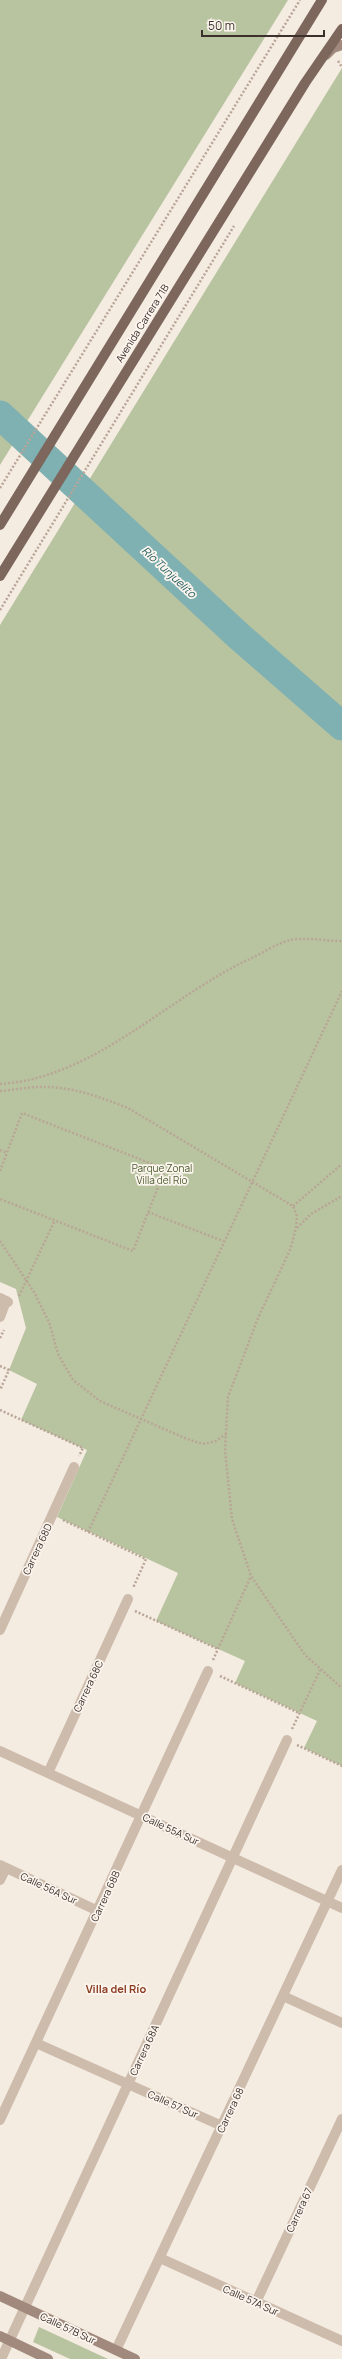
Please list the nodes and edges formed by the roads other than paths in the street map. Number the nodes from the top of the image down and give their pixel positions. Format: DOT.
graph roads {
  1 [pos="322,0"];
  2 [pos="342,29"];
  3 [pos="342,45"];
  4 [pos="320,60"];
  5 [pos="0,525"];
  6 [pos="0,576"];
  7 [pos="8,1301"];
  8 [pos="3,1320"];
  9 [pos="74,1467"];
  10 [pos="126,1603"];
  11 [pos="0,1630"];
  12 [pos="208,1671"];
  13 [pos="287,1740"];
  14 [pos="0,1751"];
  15 [pos="48,1773"];
  16 [pos="143,1816"];
  17 [pos="233,1857"];
  18 [pos="3,1866"];
  19 [pos="342,1870"];
  20 [pos="0,1880"];
  21 [pos="328,1901"];
  22 [pos="342,1908"];
  23 [pos="98,1911"];
  24 [pos="283,1996"];
  25 [pos="342,2023"];
  26 [pos="36,2043"];
  27 [pos="128,2085"];
  28 [pos="342,2118"];
  29 [pos="0,2120"];
  30 [pos="222,2126"];
  31 [pos="160,2258"];
  32 [pos="0,2296"];
  33 [pos="256,2302"];
  34 [pos="25,2308"];
  35 [pos="0,2336"];
  36 [pos="10,2341"];
  37 [pos="342,2341"];
  38 [pos="116,2350"];
  39 [pos="1,2359"];
  40 [pos="48,2359"];
  41 [pos="135,2359"];
  1 -- 5 [label="main road, Avenida Carrera 71B"];
  2 -- 4 [label="main road, Avenida Carrera 71B"];
  3 -- 4 [label="street"];
  4 -- 6 [label="main road, Avenida Carrera 71B"];
  7 -- 8 [label="street"];
  9 -- 11 [label="street, Carrera 68D"];
  10 -- 15 [label="street, Carrera 68C"];
  12 -- 16 [label="street, Carrera 68B"];
  13 -- 17 [label="street, Carrera 68A"];
  14 -- 15 [label="street, Calle 55A Sur"];
  15 -- 16 [label="street, Calle 55A Sur"];
  16 -- 17 [label="street, Calle 55A Sur"];
  16 -- 23 [label="street, Carrera 68B"];
  17 -- 21 [label="street, Calle 55A Sur"];
  17 -- 27 [label="street, Carrera 68A"];
  18 -- 20 [label="street"];
  18 -- 23 [label="street, Calle 56A Sur"];
  19 -- 21 [label="street, Carrera 68"];
  21 -- 22 [label="street, Calle 55A Sur"];
  21 -- 24 [label="street, Carrera 68"];
  23 -- 26 [label="street, Carrera 68B"];
  24 -- 25 [label="street"];
  24 -- 30 [label="street, Carrera 68"];
  26 -- 27 [label="street, Calle 57 Sur"];
  26 -- 29 [label="street, Carrera 68B"];
  27 -- 30 [label="street, Calle 57 Sur"];
  27 -- 34 [label="street, Carrera 68A"];
  28 -- 33 [label="street, Carrera 67"];
  30 -- 31 [label="street, Carrera 68"];
  31 -- 33 [label="street, Calle 57A Sur"];
  31 -- 38 [label="street, Carrera 68"];
  32 -- 34 [label="street, Calle 57B Sur"];
  33 -- 37 [label="street, Calle 57A Sur"];
  34 -- 36 [label="street, Carrera 68A"];
  34 -- 38 [label="street, Calle 57B Sur"];
  35 -- 36 [label="street"];
  36 -- 39 [label="street, Carrera 68A"];
  36 -- 40 [label="street"];
  38 -- 41 [label="street, Calle 57B Sur"];
}
